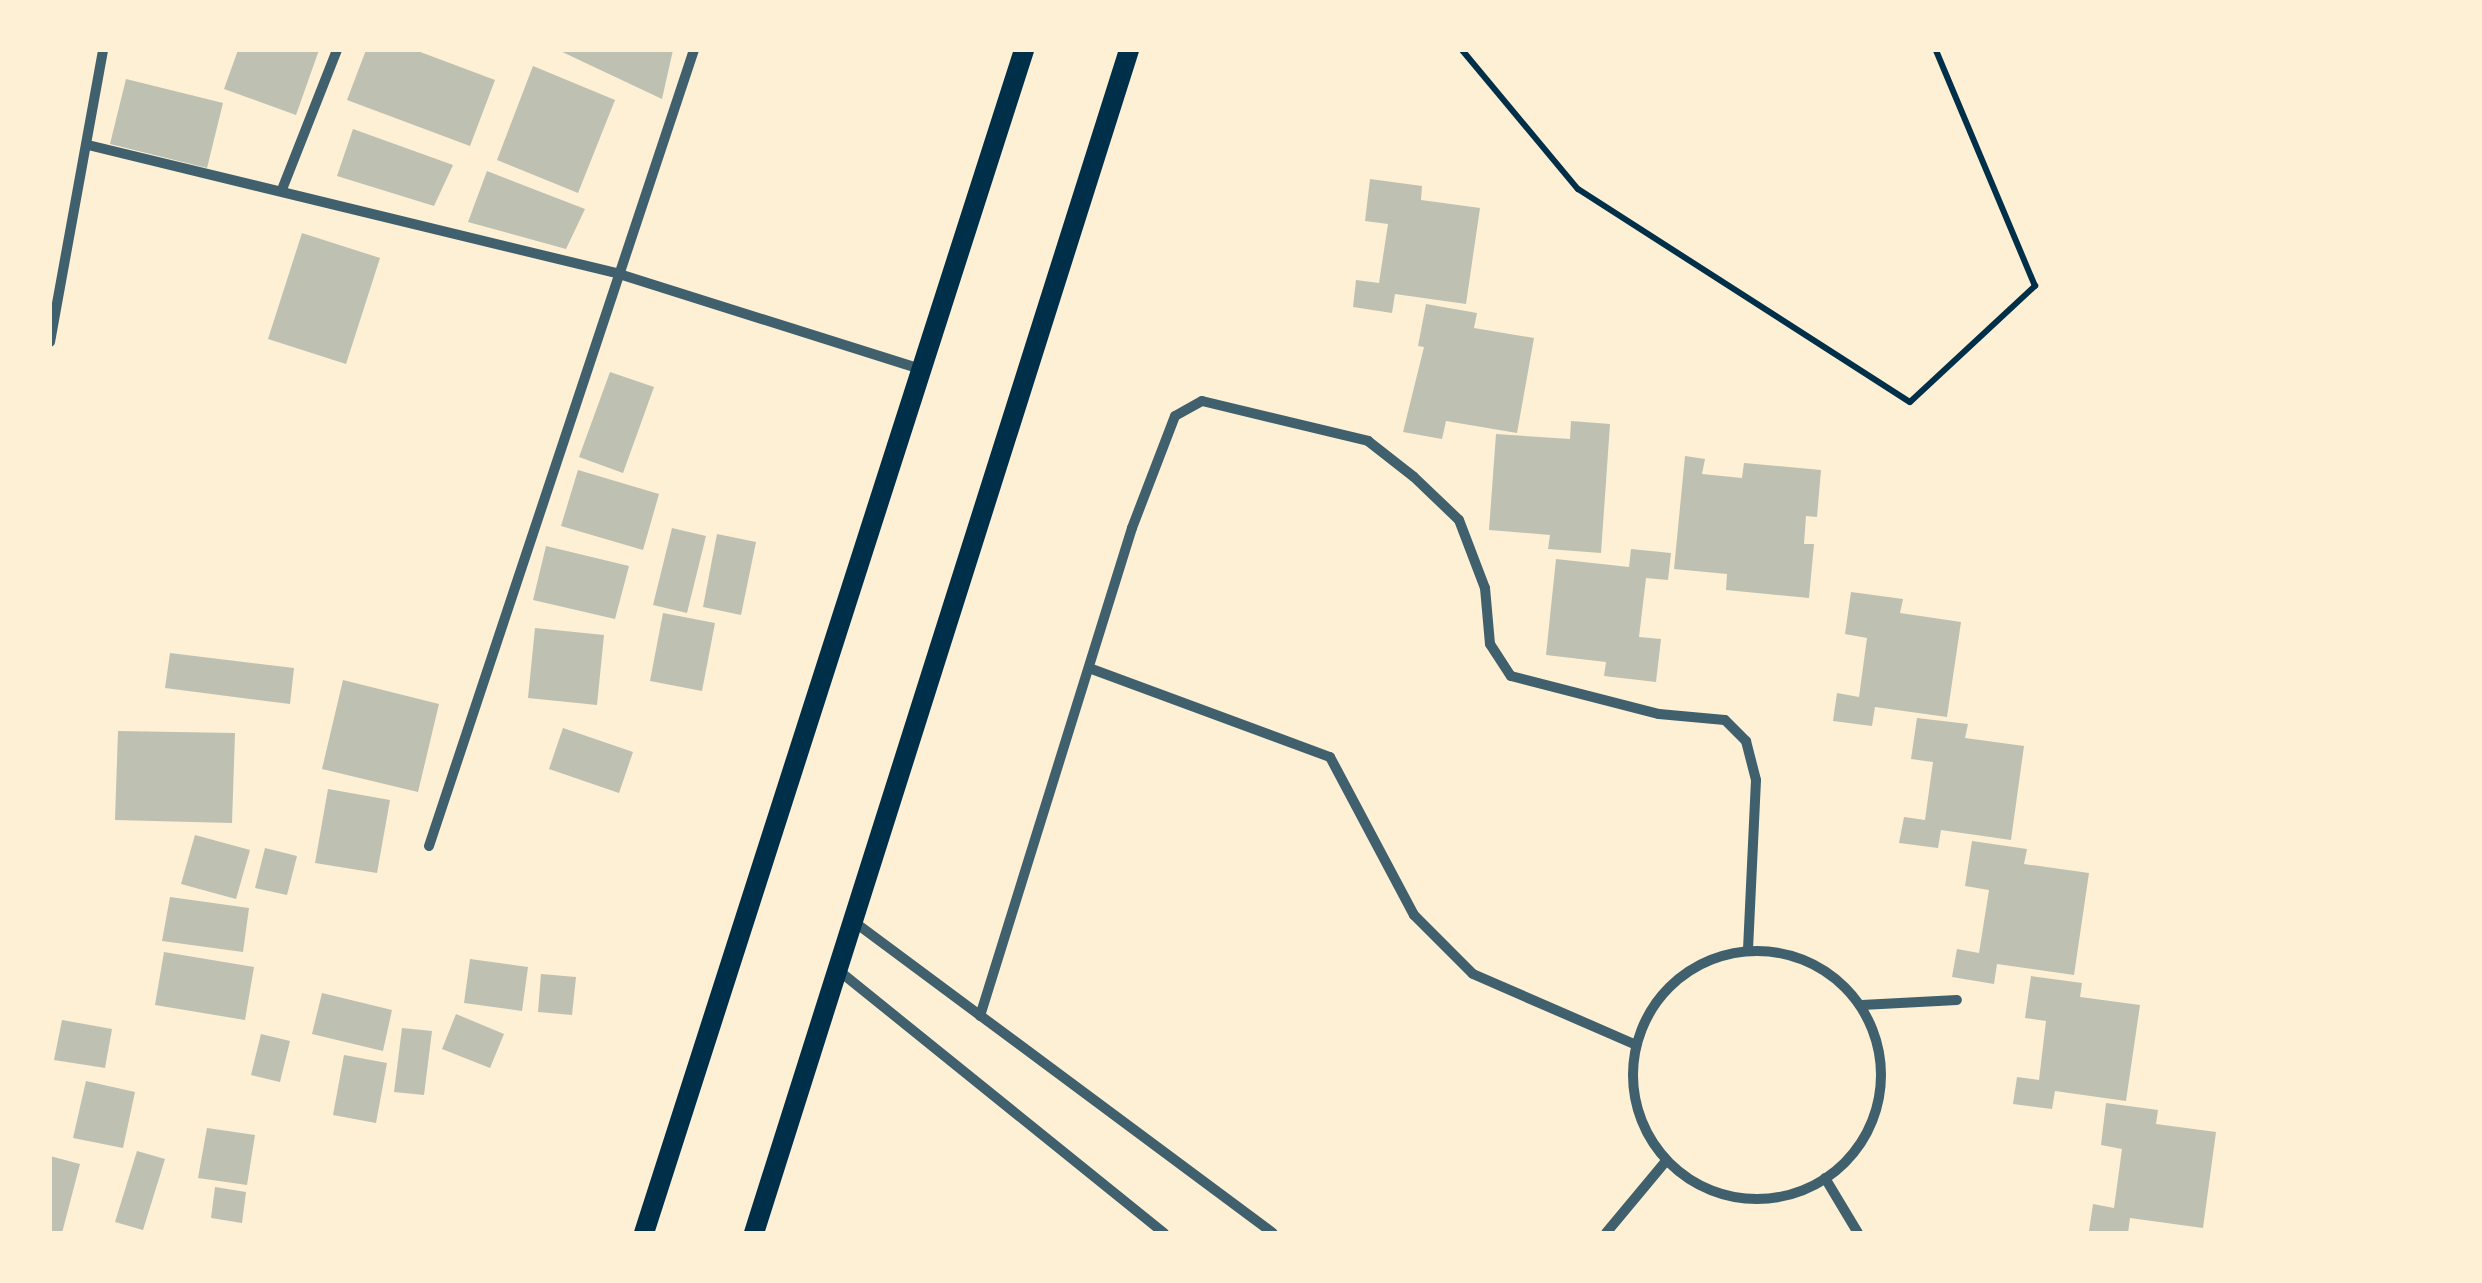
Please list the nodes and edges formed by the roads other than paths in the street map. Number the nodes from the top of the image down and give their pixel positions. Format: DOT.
graph roads {
  1 [pos="103,50"];
  2 [pos="337,50"];
  3 [pos="694,50"];
  4 [pos="1024,50"];
  5 [pos="1129,50"];
  6 [pos="88,145"];
  7 [pos="283,188"];
  8 [pos="616,273"];
  9 [pos="50,342"];
  10 [pos="925,371"];
  11 [pos="1089,668"];
  12 [pos="429,846"];
  13 [pos="852,920"];
  14 [pos="1748,951"];
  15 [pos="838,970"];
  16 [pos="1957,1000"];
  17 [pos="1862,1005"];
  18 [pos="980,1016"];
  19 [pos="1636,1045"];
  20 [pos="1666,1161"];
  21 [pos="1825,1178"];
  22 [pos="1147,1228"];
  23 [pos="644,1233"];
  24 [pos="754,1233"];
  25 [pos="1164,1233"];
  26 [pos="1273,1233"];
  27 [pos="1606,1233"];
  28 [pos="1858,1233"];
  1 -- 6 [label="street"];
  2 -- 7 [label="street"];
  3 -- 8 [label="street"];
  4 -- 10 [label="main road"];
  5 -- 13 [label="main road"];
  6 -- 7 [label="street"];
  6 -- 9 [label="street"];
  7 -- 8 [label="street"];
  8 -- 10 [label="street"];
  8 -- 12 [label="street"];
  10 -- 23 [label="main road"];
  11 -- 14 [label="street"];
  11 -- 18 [label="street"];
  11 -- 19 [label="street"];
  13 -- 15 [label="main road"];
  13 -- 18 [label="street"];
  14 -- 17 [label="street"];
  14 -- 19 [label="street"];
  15 -- 22 [label="street"];
  15 -- 24 [label="main road"];
  16 -- 17 [label="street"];
  17 -- 21 [label="street"];
  18 -- 26 [label="street"];
  19 -- 20 [label="street"];
  20 -- 21 [label="street"];
  20 -- 27 [label="street"];
  21 -- 28 [label="street"];
  22 -- 25 [label="street"];
}
